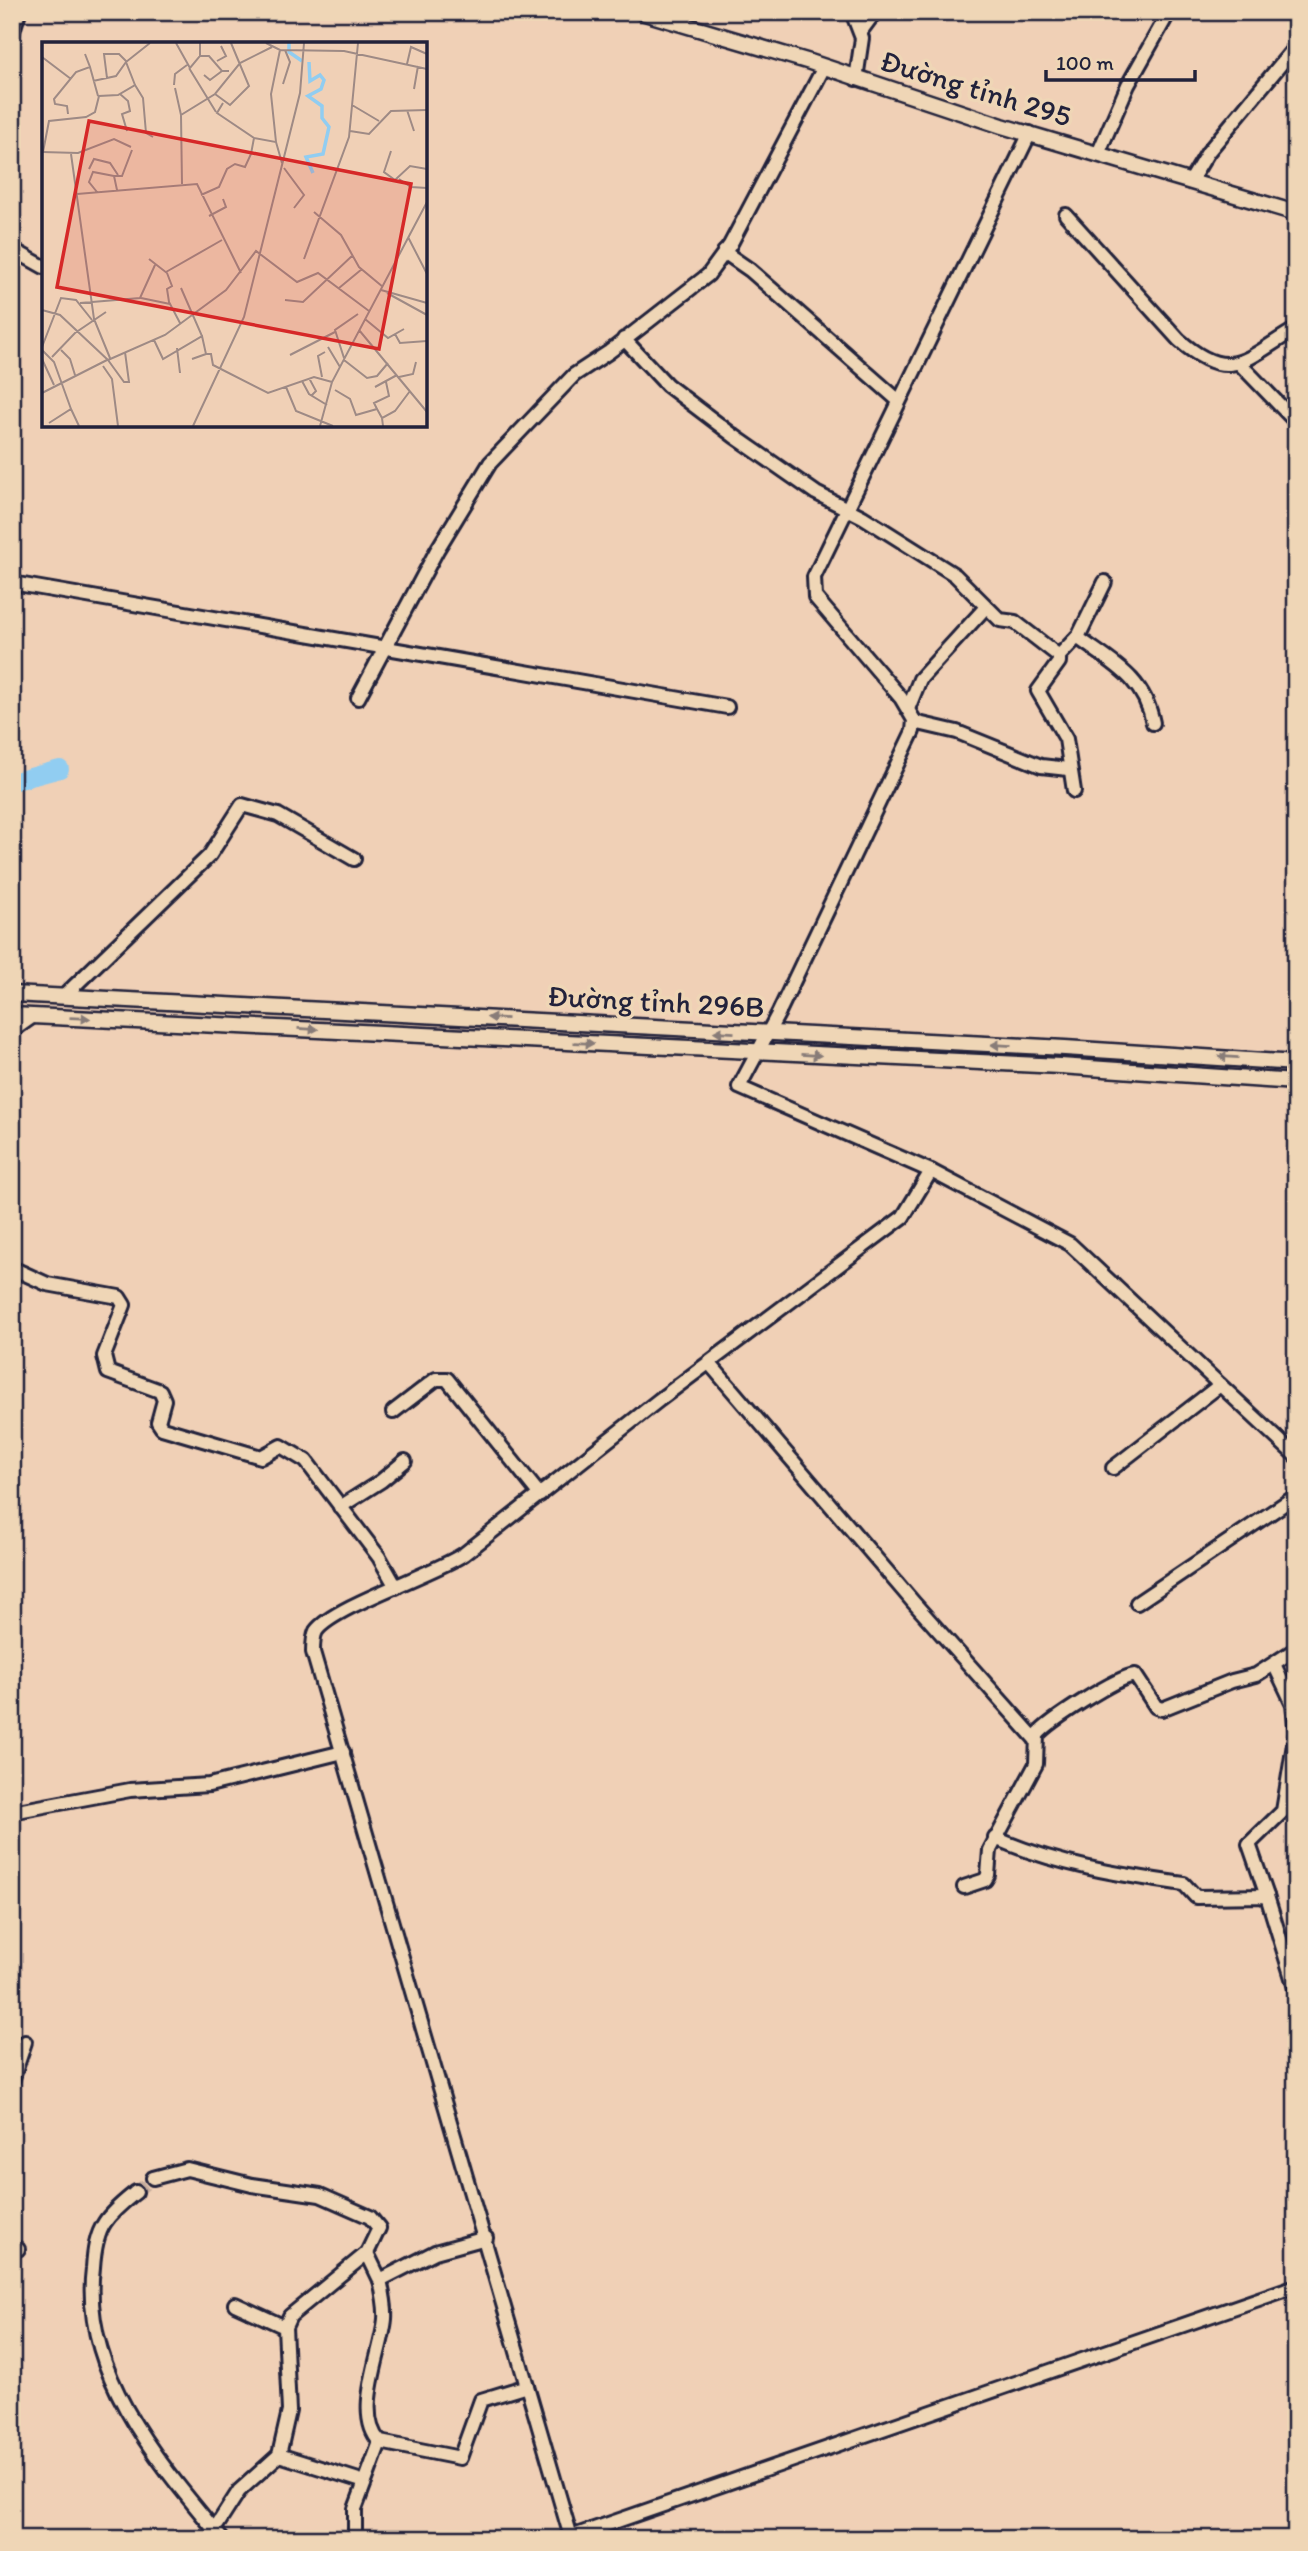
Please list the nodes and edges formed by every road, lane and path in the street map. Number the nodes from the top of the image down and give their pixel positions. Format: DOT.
graph roads {
  1 [pos="19,12"];
  2 [pos="640,12"];
  3 [pos="852,12"];
  4 [pos="875,12"];
  5 [pos="1169,12"];
  6 [pos="861,31"];
  7 [pos="12,34"];
  8 [pos="1296,46"];
  9 [pos="824,67"];
  10 [pos="856,79"];
  11 [pos="1030,133"];
  12 [pos="1098,154"];
  13 [pos="1190,182"];
  14 [pos="1296,213"];
  15 [pos="1066,215"];
  16 [pos="12,249"];
  17 [pos="724,252"];
  18 [pos="42,266"];
  19 [pos="1296,329"];
  20 [pos="624,339"];
  21 [pos="1239,363"];
  22 [pos="899,401"];
  23 [pos="1296,422"];
  24 [pos="845,510"];
  25 [pos="1105,582"];
  26 [pos="12,583"];
  27 [pos="986,607"];
  28 [pos="1077,637"];
  29 [pos="383,647"];
  30 [pos="1059,656"];
  31 [pos="358,698"];
  32 [pos="727,707"];
  33 [pos="908,709"];
  34 [pos="914,722"];
  35 [pos="1153,723"];
  36 [pos="1068,769"];
  37 [pos="1074,791"];
  38 [pos="354,859"];
  39 [pos="12,994"];
  40 [pos="65,995"];
  41 [pos="12,1015"];
  42 [pos="32,1017"];
  43 [pos="12,1031"];
  44 [pos="767,1034"];
  45 [pos="758,1053"];
  46 [pos="1296,1063"];
  47 [pos="1296,1082"];
  48 [pos="931,1171"];
  49 [pos="12,1268"];
  50 [pos="710,1364"];
  51 [pos="1220,1385"];
  52 [pos="393,1412"];
  53 [pos="1296,1456"];
  54 [pos="405,1461"];
  55 [pos="1114,1468"];
  56 [pos="540,1495"];
  57 [pos="1296,1496"];
  58 [pos="341,1507"];
  59 [pos="396,1587"];
  60 [pos="1137,1603"];
  61 [pos="1296,1649"];
  62 [pos="1274,1664"];
  63 [pos="1296,1732"];
  64 [pos="1037,1740"];
  65 [pos="343,1752"];
  66 [pos="12,1812"];
  67 [pos="995,1839"];
  68 [pos="964,1887"];
  69 [pos="1267,1896"];
  70 [pos="1296,1991"];
  71 [pos="25,2042"];
  72 [pos="12,2081"];
  73 [pos="153,2178"];
  74 [pos="136,2192"];
  75 [pos="485,2238"];
  76 [pos="368,2253"];
  77 [pos="380,2280"];
  78 [pos="1296,2286"];
  79 [pos="236,2304"];
  80 [pos="285,2327"];
  81 [pos="527,2386"];
  82 [pos="380,2442"];
  83 [pos="279,2455"];
  84 [pos="365,2482"];
  85 [pos="218,2534"];
  86 [pos="568,2538"];
  87 [pos="355,2539"];
  1 -- 7 [label="street"];
  2 -- 9 [label="main road, Đường tỉnh 295"];
  3 -- 6 [label="street"];
  4 -- 6 [label="street"];
  5 -- 12 [label="street"];
  6 -- 10 [label="street"];
  8 -- 13 [label="street"];
  9 -- 10 [label="main road, Đường tỉnh 295"];
  9 -- 17 [label="street"];
  10 -- 11 [label="main road, Đường tỉnh 295"];
  11 -- 12 [label="main road, Đường tỉnh 295"];
  11 -- 22 [label="street"];
  12 -- 13 [label="main road, Đường tỉnh 295"];
  13 -- 14 [label="main road, Đường tỉnh 295"];
  15 -- 21 [label="street"];
  16 -- 18 [label="street"];
  17 -- 20 [label="street"];
  17 -- 22 [label="street"];
  19 -- 21 [label="street"];
  20 -- 24 [label="street"];
  20 -- 29 [label="street"];
  21 -- 23 [label="street"];
  22 -- 24 [label="street"];
  24 -- 27 [label="street"];
  24 -- 33 [label="street"];
  25 -- 28 [label="street"];
  26 -- 29 [label="street"];
  27 -- 30 [label="street"];
  27 -- 33 [label="street"];
  28 -- 30 [label="street"];
  28 -- 35 [label="street"];
  29 -- 31 [label="street"];
  29 -- 32 [label="street"];
  30 -- 36 [label="street"];
  33 -- 34 [label="street"];
  34 -- 36 [label="street"];
  34 -- 44 [label="street"];
  36 -- 37 [label="street"];
  38 -- 40 [label="street"];
  39 -- 40 [label="main road, Đường tỉnh 296B"];
  44 -- 40 [label="main road, Đường tỉnh 296B, one-way"];
  41 -- 42 [label="main road, Đường tỉnh 296B"];
  42 -- 43 [label="street"];
  42 -- 45 [label="main road, Đường tỉnh 296B, one-way"];
  44 -- 45 [label="street"];
  46 -- 44 [label="main road, Đường tỉnh 296B, one-way"];
  45 -- 47 [label="main road, Đường tỉnh 296B, one-way"];
  45 -- 48 [label="street"];
  48 -- 50 [label="street"];
  48 -- 51 [label="street"];
  49 -- 58 [label="street"];
  50 -- 56 [label="street"];
  50 -- 64 [label="street"];
  51 -- 53 [label="street"];
  51 -- 55 [label="street"];
  52 -- 56 [label="street"];
  54 -- 58 [label="street"];
  56 -- 59 [label="street"];
  57 -- 60 [label="street"];
  58 -- 59 [label="street"];
  59 -- 65 [label="street"];
  61 -- 62 [label="street"];
  62 -- 63 [label="street"];
  62 -- 64 [label="street"];
  63 -- 69 [label="street"];
  64 -- 67 [label="street"];
  65 -- 66 [label="street"];
  65 -- 75 [label="street"];
  67 -- 68 [label="street"];
  67 -- 69 [label="street"];
  69 -- 70 [label="street"];
  71 -- 72 [label="street"];
  73 -- 76 [label="street"];
  74 -- 85 [label="street"];
  75 -- 77 [label="street"];
  75 -- 81 [label="street"];
  76 -- 77 [label="street"];
  76 -- 80 [label="street"];
  77 -- 82 [label="street"];
  78 -- 86 [label="street"];
  79 -- 80 [label="street"];
  80 -- 83 [label="street"];
  81 -- 82 [label="street"];
  81 -- 86 [label="street"];
  82 -- 84 [label="street"];
  83 -- 84 [label="street"];
  83 -- 85 [label="street"];
  84 -- 87 [label="street"];
}
